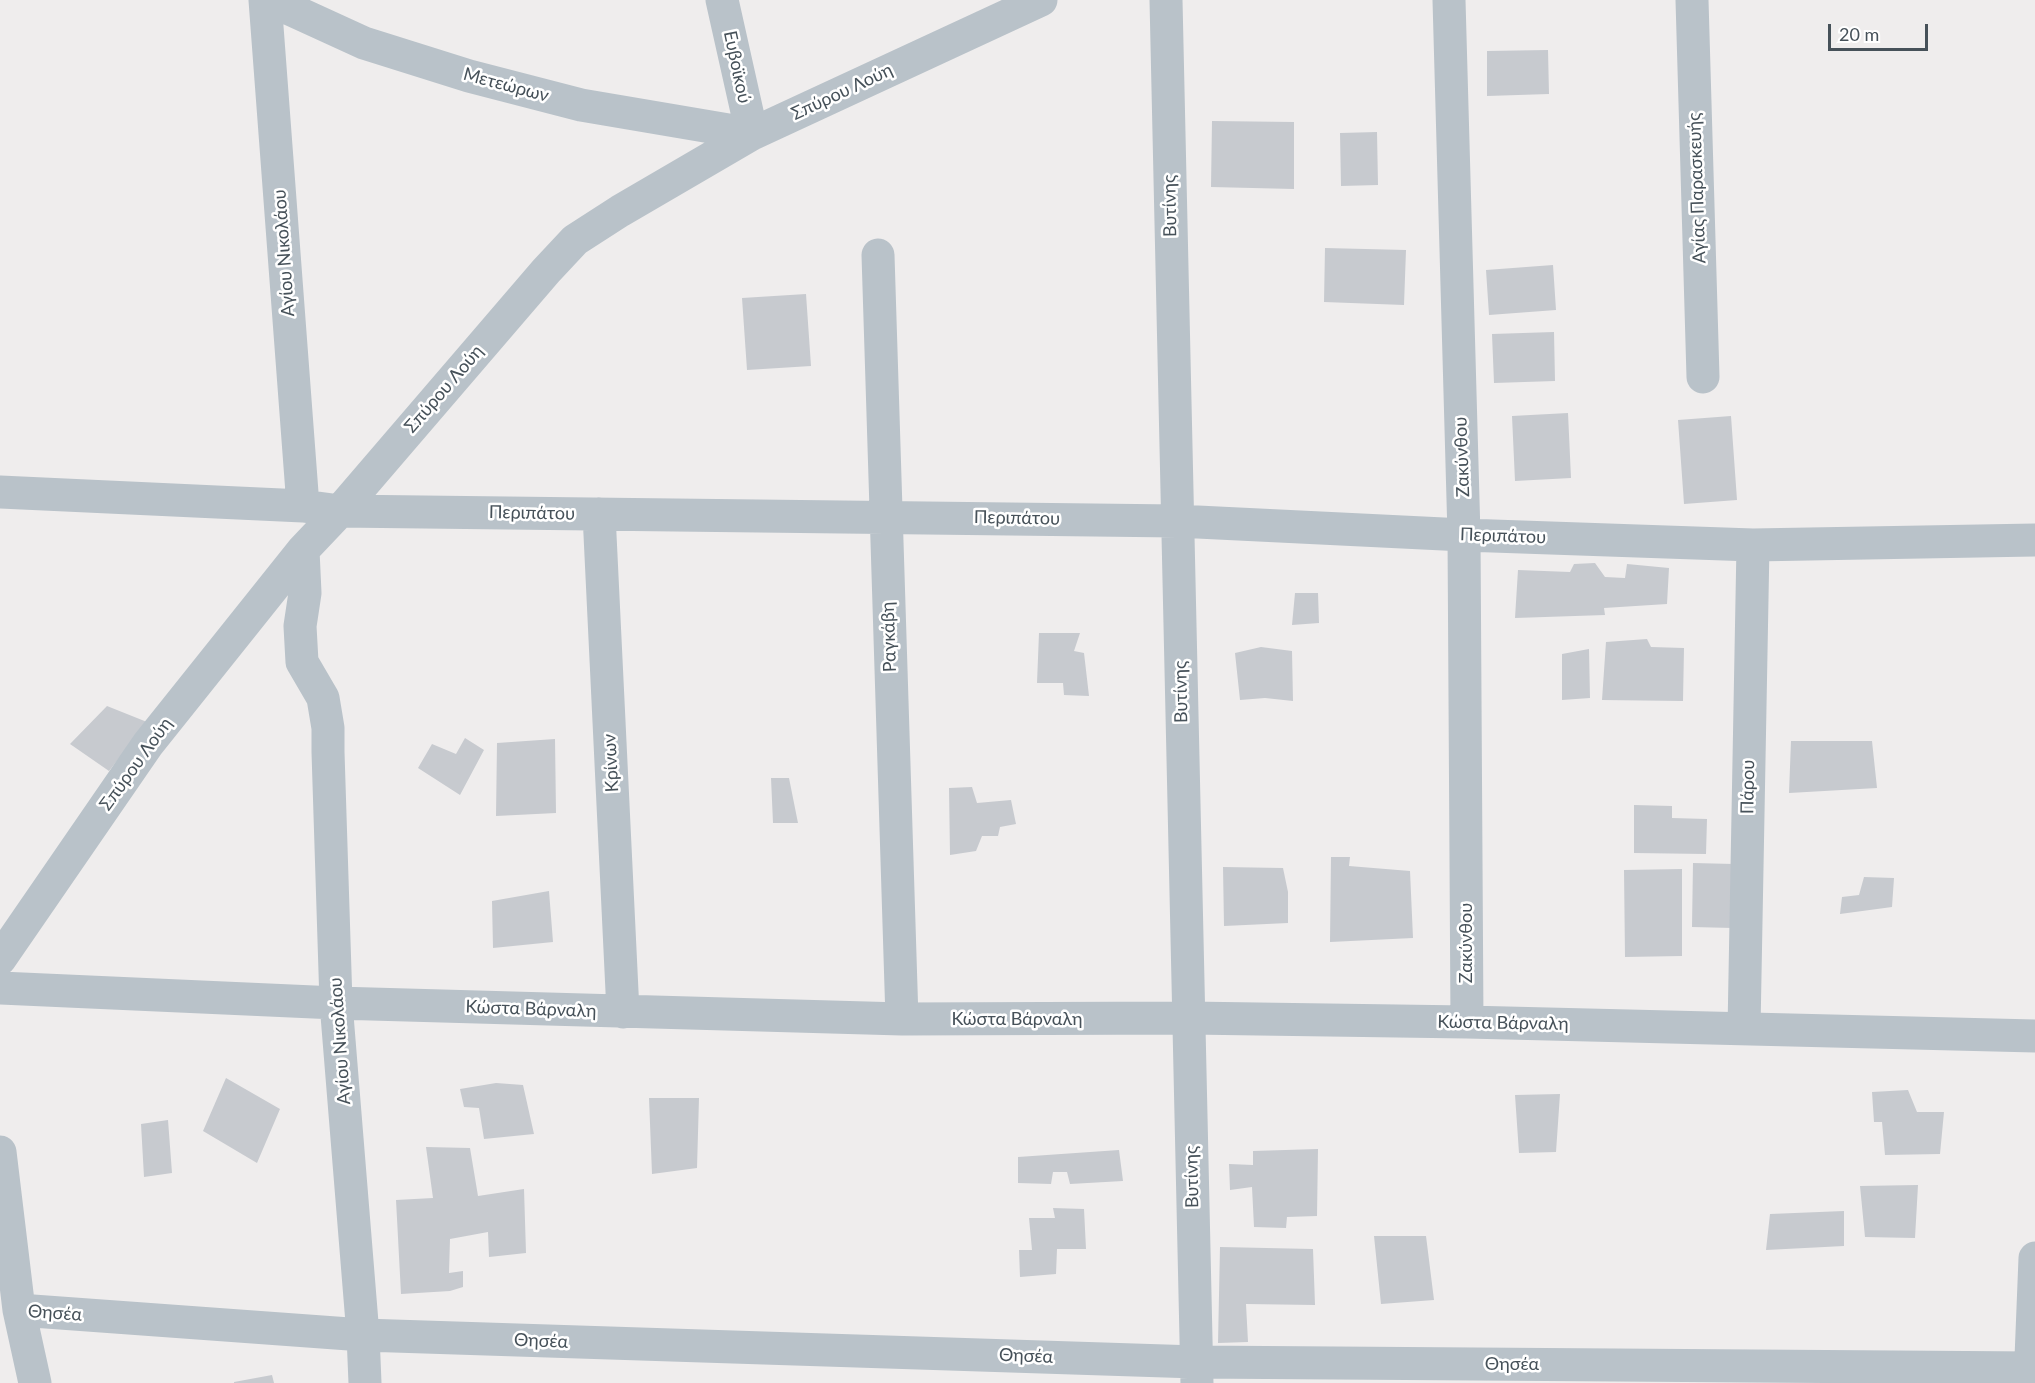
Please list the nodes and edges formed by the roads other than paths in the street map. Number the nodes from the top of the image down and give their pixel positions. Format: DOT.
graph roads {
  1 [pos="265,0"];
  2 [pos="270,0"];
  3 [pos="722,0"];
  4 [pos="1041,0"];
  5 [pos="1166,0"];
  6 [pos="1449,0"];
  7 [pos="1692,0"];
  8 [pos="752,134"];
  9 [pos="878,255"];
  10 [pos="1703,377"];
  11 [pos="0,492"];
  12 [pos="303,506"];
  13 [pos="340,510"];
  14 [pos="599,514"];
  15 [pos="885,516"];
  16 [pos="1177,521"];
  17 [pos="1464,535"];
  18 [pos="2035,540"];
  19 [pos="1753,545"];
  20 [pos="303,550"];
  21 [pos="0,959"];
  22 [pos="0,988"];
  23 [pos="336,1003"];
  24 [pos="624,1012"];
  25 [pos="1189,1018"];
  26 [pos="902,1019"];
  27 [pos="1467,1022"];
  28 [pos="1743,1029"];
  29 [pos="2035,1036"];
  30 [pos="0,1152"];
  31 [pos="2035,1258"];
  32 [pos="19,1311"];
  33 [pos="363,1335"];
  34 [pos="1197,1372"];
  35 [pos="2032,1373"];
  36 [pos="35,1383"];
  37 [pos="365,1383"];
  1 -- 12 [label="street, Αγίου Νικολάου"];
  2 -- 8 [label="street, Μετεώρων"];
  3 -- 8 [label="street, Ευβοϊκού"];
  4 -- 8 [label="street, Σπύρου Λούη"];
  5 -- 16 [label="street, Βυτίνης"];
  6 -- 17 [label="street, Ζακύνθου"];
  7 -- 10 [label="street, Αγίας Παρασκευής"];
  8 -- 13 [label="street, Σπύρου Λούη"];
  9 -- 15 [label="street, Ραγκάβη"];
  11 -- 12 [label="street, Περιπάτου"];
  12 -- 13 [label="street, Περιπάτου"];
  13 -- 14 [label="street, Περιπάτου"];
  13 -- 20 [label="street, Σπύρου Λούη"];
  14 -- 15 [label="street, Περιπάτου"];
  14 -- 24 [label="street, Κρίνων"];
  15 -- 16 [label="street, Περιπάτου"];
  15 -- 26 [label="street, Ραγκάβη"];
  16 -- 17 [label="street, Περιπάτου"];
  16 -- 25 [label="street, Βυτίνης"];
  17 -- 19 [label="street, Περιπάτου"];
  17 -- 27 [label="street, Ζακύνθου"];
  18 -- 19 [label="street, Περιπάτου"];
  19 -- 28 [label="street, Πάρου"];
  20 -- 21 [label="street, Σπύρου Λούη"];
  20 -- 23 [label="street, Αγίου Νικολάου"];
  22 -- 23 [label="street, Κώστα Βάρναλη"];
  23 -- 24 [label="street, Κώστα Βάρναλη"];
  23 -- 33 [label="street, Αγίου Νικολάου"];
  24 -- 26 [label="street, Κώστα Βάρναλη"];
  25 -- 26 [label="street, Κώστα Βάρναλη"];
  25 -- 27 [label="street, Κώστα Βάρναλη"];
  25 -- 34 [label="street, Βυτίνης"];
  27 -- 28 [label="street, Κώστα Βάρναλη"];
  28 -- 29 [label="street, Κώστα Βάρναλη"];
  30 -- 32 [label="street"];
  31 -- 35 [label="street"];
  32 -- 33 [label="street, Θησέα"];
  32 -- 36 [label="street"];
  33 -- 34 [label="street, Θησέα"];
  33 -- 37 [label="street, Αγίου Νικολάου"];
  34 -- 35 [label="street, Θησέα"];
}
